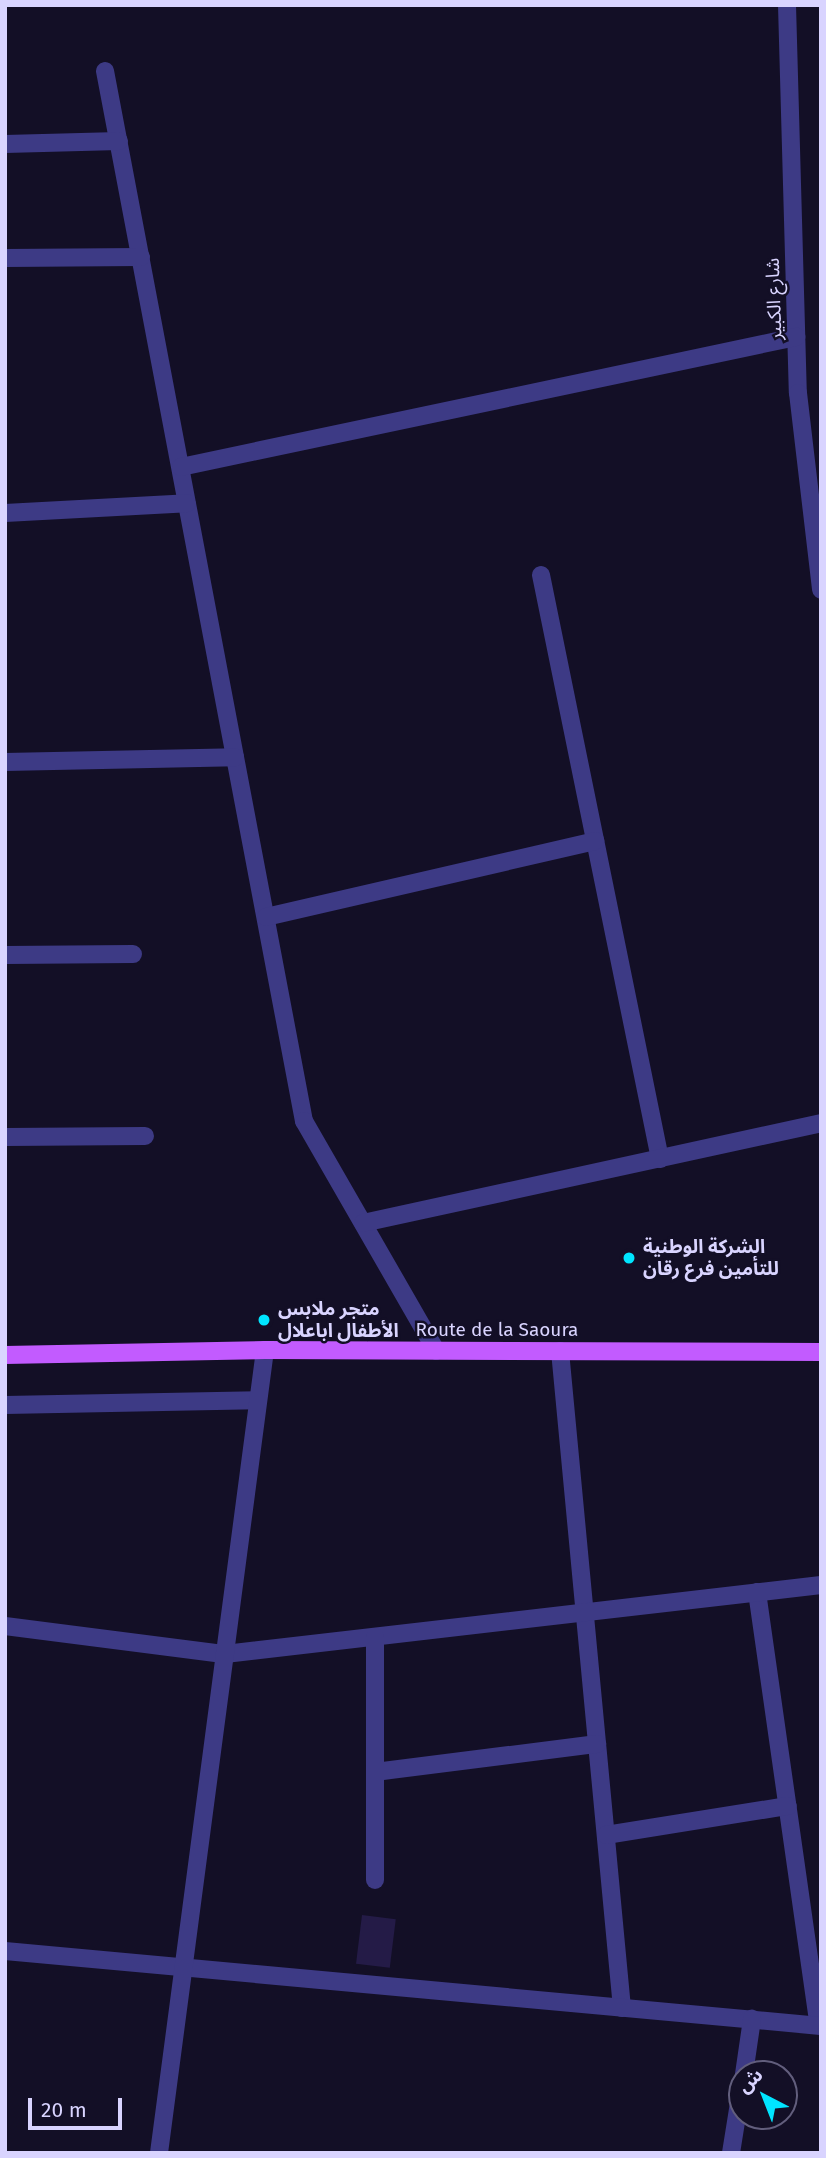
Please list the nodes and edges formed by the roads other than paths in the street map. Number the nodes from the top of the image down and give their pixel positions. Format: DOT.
graph roads {
  1 [pos="787,5"];
  2 [pos="105,71"];
  3 [pos="119,141"];
  4 [pos="5,144"];
  5 [pos="141,257"];
  6 [pos="5,258"];
  7 [pos="796,337"];
  8 [pos="181,467"];
  9 [pos="187,503"];
  10 [pos="5,513"];
  11 [pos="541,575"];
  12 [pos="821,590"];
  13 [pos="235,757"];
  14 [pos="5,762"];
  15 [pos="595,841"];
  16 [pos="266,918"];
  17 [pos="134,954"];
  18 [pos="5,955"];
  19 [pos="821,1123"];
  20 [pos="145,1136"];
  21 [pos="5,1137"];
  22 [pos="660,1159"];
  23 [pos="363,1223"];
  24 [pos="265,1350"];
  25 [pos="436,1351"];
  26 [pos="560,1351"];
  27 [pos="821,1352"];
  28 [pos="5,1355"];
  29 [pos="258,1401"];
  30 [pos="5,1405"];
  31 [pos="821,1585"];
  32 [pos="757,1592"];
  33 [pos="585,1612"];
  34 [pos="5,1626"];
  35 [pos="375,1637"];
  36 [pos="225,1654"];
  37 [pos="597,1744"];
  38 [pos="375,1772"];
  39 [pos="788,1806"];
  40 [pos="606,1835"];
  41 [pos="375,1880"];
  42 [pos="5,1951"];
  43 [pos="183,1968"];
  44 [pos="622,2008"];
  45 [pos="752,2019"];
  46 [pos="820,2026"];
  47 [pos="746,2060"];
  48 [pos="735,2130"];
  49 [pos="159,2153"];
  50 [pos="731,2153"];
  1 -- 7 [label="street, شارع الكبير"];
  2 -- 3 [label="street"];
  3 -- 4 [label="street"];
  3 -- 5 [label="street"];
  5 -- 6 [label="street"];
  5 -- 8 [label="street"];
  7 -- 8 [label="street"];
  7 -- 12 [label="street, شارع الكبير"];
  8 -- 9 [label="street"];
  9 -- 10 [label="street"];
  9 -- 13 [label="street"];
  11 -- 15 [label="street"];
  13 -- 14 [label="street"];
  13 -- 16 [label="street"];
  15 -- 16 [label="street"];
  15 -- 22 [label="street"];
  16 -- 23 [label="street"];
  17 -- 18 [label="street"];
  19 -- 22 [label="street"];
  20 -- 21 [label="street"];
  22 -- 23 [label="street"];
  23 -- 25 [label="street"];
  24 -- 25 [label="main road, Route de la Saoura"];
  24 -- 28 [label="main road, Route de la Saoura"];
  24 -- 29 [label="street"];
  25 -- 26 [label="main road, Route de la Saoura"];
  26 -- 27 [label="main road, Route de la Saoura"];
  26 -- 33 [label="street"];
  29 -- 30 [label="street"];
  29 -- 36 [label="street"];
  31 -- 32 [label="street"];
  32 -- 33 [label="street"];
  32 -- 39 [label="street"];
  33 -- 35 [label="street"];
  33 -- 37 [label="street"];
  34 -- 36 [label="street"];
  35 -- 36 [label="street"];
  35 -- 38 [label="street"];
  36 -- 43 [label="street"];
  37 -- 38 [label="street"];
  37 -- 40 [label="street"];
  38 -- 41 [label="street"];
  39 -- 40 [label="street"];
  39 -- 46 [label="street"];
  40 -- 44 [label="street"];
  42 -- 43 [label="street"];
  43 -- 44 [label="street"];
  43 -- 49 [label="street"];
  44 -- 45 [label="street"];
  45 -- 46 [label="street"];
  45 -- 47 [label="street"];
  48 -- 50 [label="street"];
}
